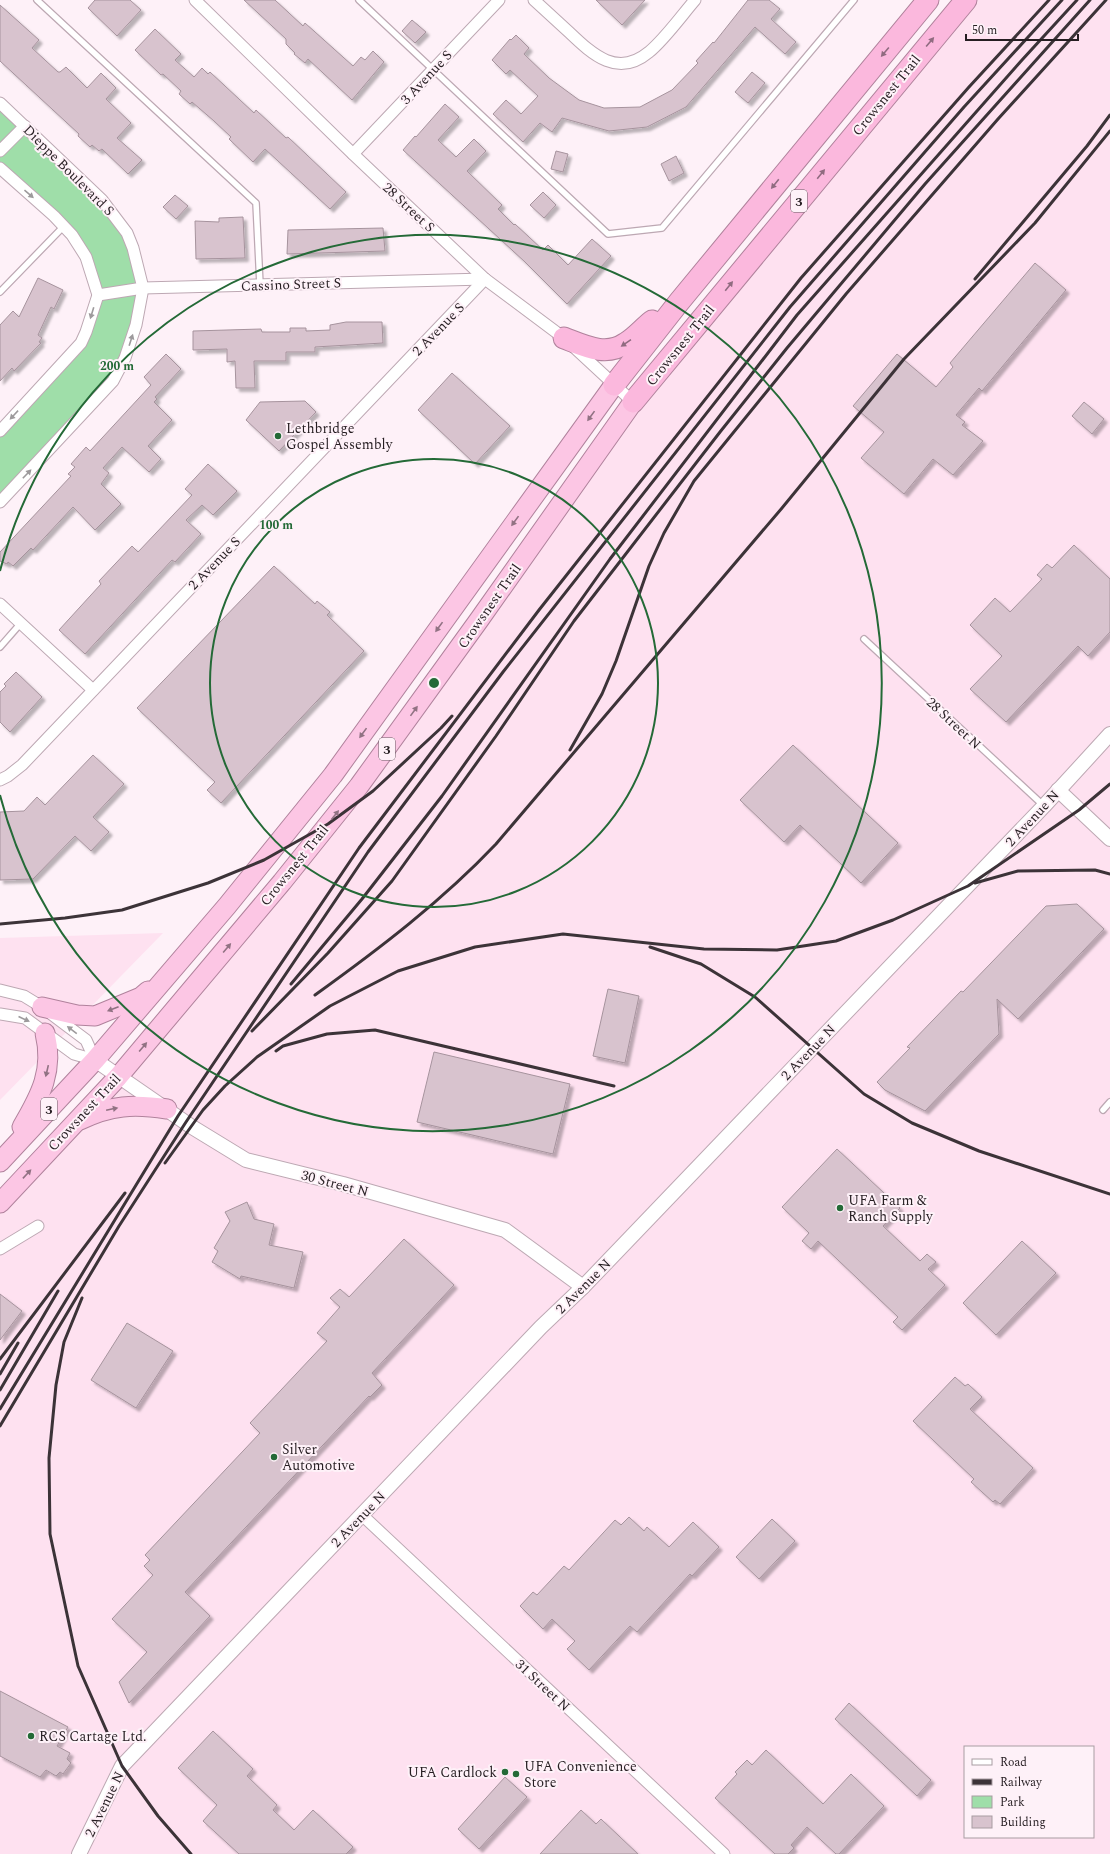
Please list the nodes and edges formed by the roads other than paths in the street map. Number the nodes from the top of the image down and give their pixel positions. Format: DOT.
graph roads {
  1 [pos="37,0"];
  2 [pos="195,0"];
  3 [pos="359,0"];
  4 [pos="499,0"];
  5 [pos="534,0"];
  6 [pos="695,0"];
  7 [pos="854,0"];
  8 [pos="928,0"];
  9 [pos="966,0"];
  10 [pos="433,70"];
  11 [pos="0,103"];
  12 [pos="25,126"];
  13 [pos="0,151"];
  14 [pos="353,154"];
  15 [pos="0,168"];
  16 [pos="64,226"];
  17 [pos="485,279"];
  18 [pos="260,285"];
  19 [pos="143,288"];
  20 [pos="0,292"];
  21 [pos="98,295"];
  22 [pos="679,302"];
  23 [pos="564,338"];
  24 [pos="614,385"];
  25 [pos="633,402"];
  26 [pos="0,431"];
  27 [pos="0,502"];
  28 [pos="0,604"];
  29 [pos="21,623"];
  30 [pos="864,639"];
  31 [pos="0,647"];
  32 [pos="93,690"];
  33 [pos="1110,734"];
  34 [pos="4,778"];
  35 [pos="1058,790"];
  36 [pos="1044,806"];
  37 [pos="1110,839"];
  38 [pos="169,974"];
  39 [pos="0,990"];
  40 [pos="42,1007"];
  41 [pos="0,1014"];
  42 [pos="45,1033"];
  43 [pos="95,1060"];
  44 [pos="118,1077"];
  45 [pos="1110,1102"];
  46 [pos="167,1109"];
  47 [pos="1103,1110"];
  48 [pos="75,1122"];
  49 [pos="1,1160"];
  50 [pos="0,1203"];
  51 [pos="38,1226"];
  52 [pos="0,1249"];
  53 [pos="583,1286"];
  54 [pos="362,1515"];
  55 [pos="79,1854"];
  56 [pos="724,1854"];
  1 -- 18 [label="lane"];
  2 -- 14 [label="street, 28 Street S"];
  3 -- 10 [label="lane"];
  4 -- 10 [label="street, 3 Avenue S"];
  5 -- 6 [label="street"];
  7 -- 10 [label="lane"];
  8 -- 22 [label="highway, Crowsnest Trail / 3, one-way"];
  25 -- 9 [label="highway, Crowsnest Trail / 3, one-way"];
  10 -- 14 [label="street, 3 Avenue S"];
  11 -- 12 [label="street, Dieppe Boulevard S"];
  12 -- 13 [label="street"];
  12 -- 19 [label="street, Dieppe Boulevard S"];
  14 -- 17 [label="street, 28 Street S"];
  15 -- 16 [label="street, one-way"];
  16 -- 20 [label="lane"];
  16 -- 21 [label="street"];
  17 -- 18 [label="street, Cassino Street S"];
  17 -- 23 [label="street, 28 Street S"];
  17 -- 32 [label="street, 2 Avenue S"];
  18 -- 19 [label="street, Cassino Street S"];
  19 -- 21 [label="street, Cassino Street S"];
  27 -- 19 [label="street, Dieppe Boulevard S, one-way"];
  21 -- 26 [label="street, one-way"];
  22 -- 23 [label="highway, one-way"];
  22 -- 24 [label="highway, Crowsnest Trail / 3"];
  23 -- 24 [label="street, 28 Street S"];
  24 -- 25 [label="street, 28 Street S"];
  24 -- 38 [label="highway, Crowsnest Trail / 3, one-way"];
  44 -- 25 [label="highway, Crowsnest Trail / 3, one-way"];
  28 -- 29 [label="street"];
  29 -- 31 [label="lane"];
  29 -- 32 [label="street"];
  30 -- 36 [label="lane, 28 Street N"];
  32 -- 34 [label="street, 2 Avenue S"];
  33 -- 35 [label="street, 2 Avenue N"];
  35 -- 36 [label="street, 2 Avenue N"];
  35 -- 37 [label="street"];
  36 -- 53 [label="street, 2 Avenue N"];
  38 -- 40 [label="highway, one-way"];
  38 -- 43 [label="highway, Crowsnest Trail / 3"];
  39 -- 40 [label="street"];
  43 -- 40 [label="street, one-way"];
  41 -- 42 [label="street, one-way"];
  42 -- 43 [label="street"];
  42 -- 49 [label="highway, one-way"];
  43 -- 44 [label="street, 30 Street N"];
  43 -- 49 [label="highway, Crowsnest Trail / 3"];
  44 -- 46 [label="street, 30 Street N"];
  44 -- 48 [label="highway, Crowsnest Trail / 3"];
  45 -- 47 [label="lane"];
  48 -- 46 [label="highway, one-way"];
  46 -- 53 [label="street, 30 Street N"];
  50 -- 48 [label="highway, Crowsnest Trail / 3, one-way"];
  51 -- 52 [label="street"];
  53 -- 54 [label="street, 2 Avenue N"];
  54 -- 55 [label="street, 2 Avenue N"];
  54 -- 56 [label="street, 31 Street N"];
}
